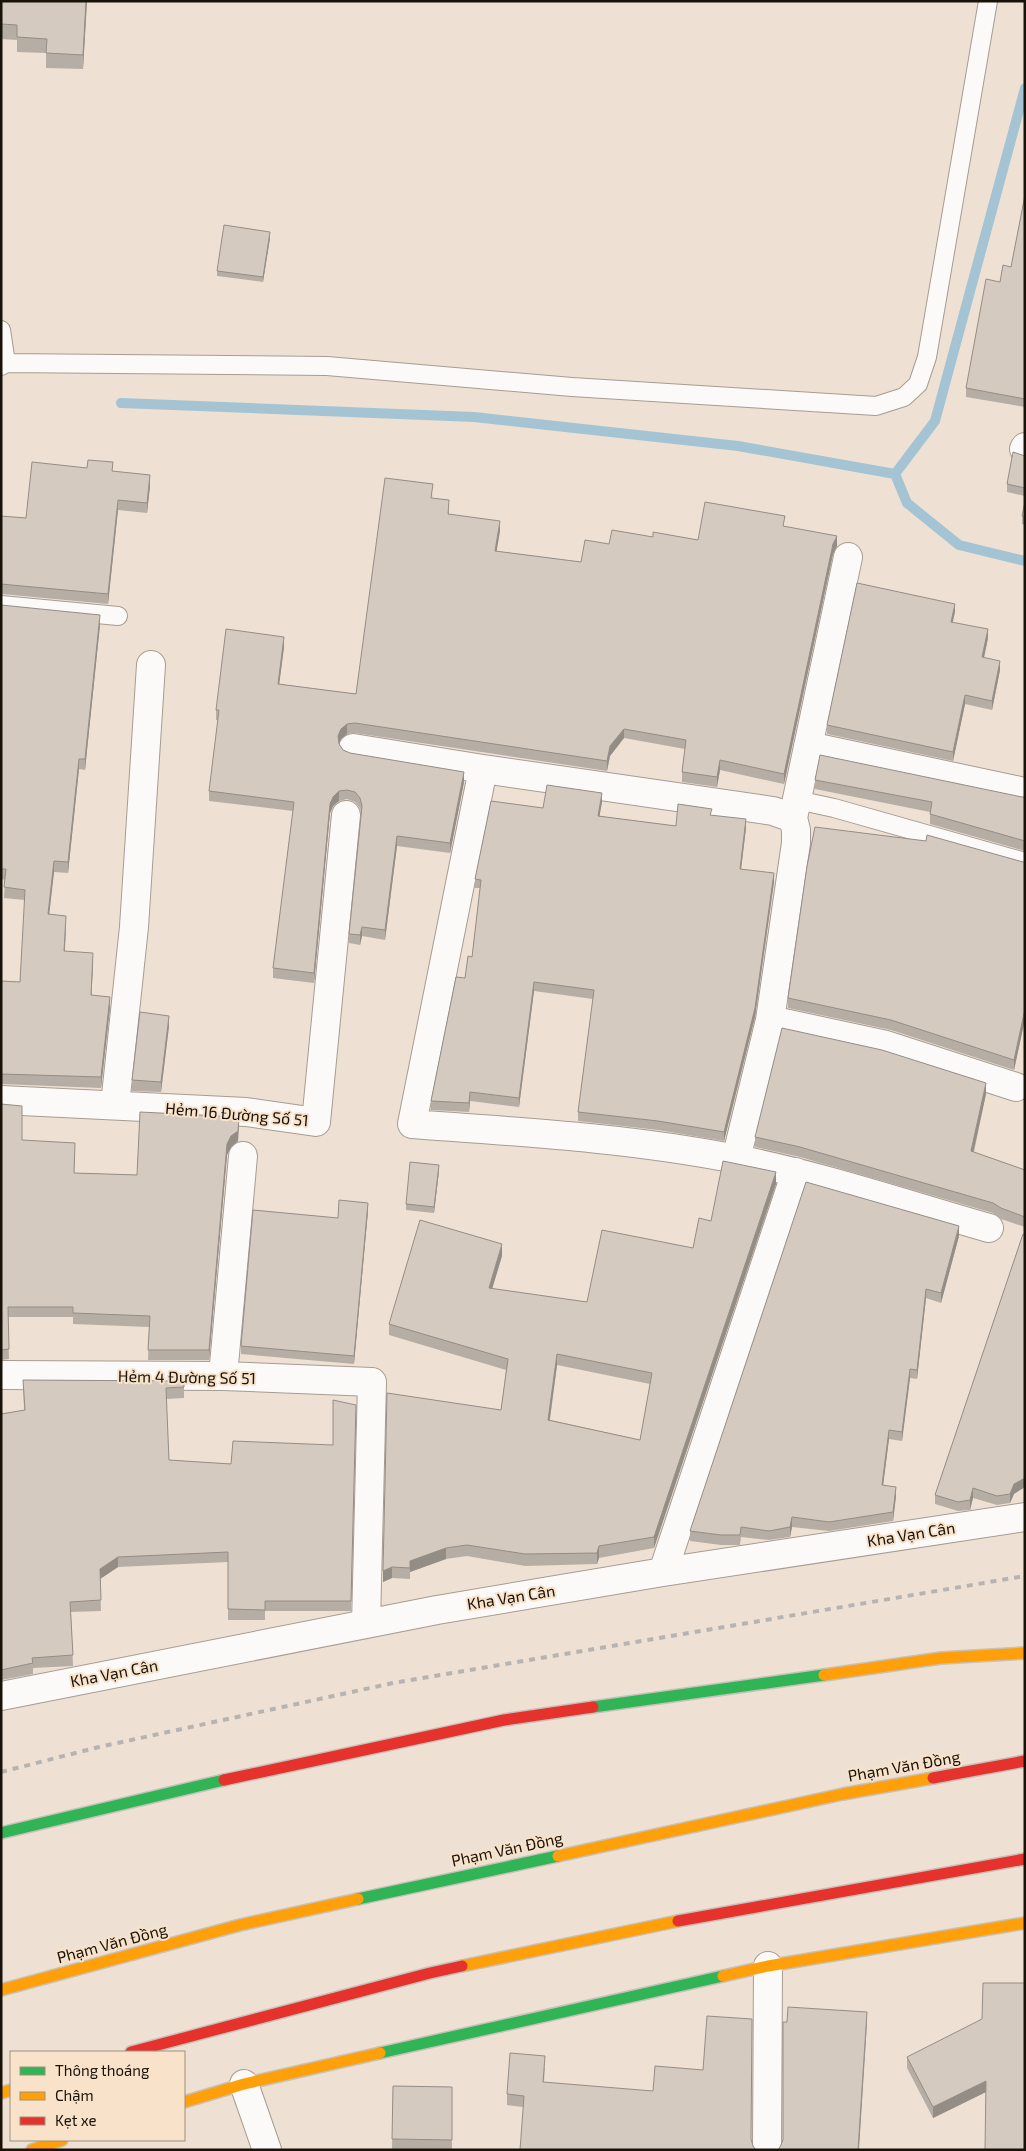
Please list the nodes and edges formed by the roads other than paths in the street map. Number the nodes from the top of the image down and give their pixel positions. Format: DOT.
graph roads {
  1 [pos="988,1"];
  2 [pos="1,330"];
  3 [pos="4,365"];
  4 [pos="848,557"];
  5 [pos="1,605"];
  6 [pos="118,616"];
  7 [pos="151,665"];
  8 [pos="808,746"];
  9 [pos="353,748"];
  10 [pos="483,769"];
  11 [pos="1025,792"];
  12 [pos="795,809"];
  13 [pos="346,815"];
  14 [pos="1025,862"];
  15 [pos="770,1020"];
  16 [pos="1016,1087"];
  17 [pos="1,1100"];
  18 [pos="115,1105"];
  19 [pos="242,1156"];
  20 [pos="736,1159"];
  21 [pos="796,1172"];
  22 [pos="989,1228"];
  23 [pos="1,1376"];
  24 [pos="223,1376"];
  25 [pos="1025,1517"];
  26 [pos="663,1572"];
  27 [pos="366,1624"];
  28 [pos="1025,1653"];
  29 [pos="1,1696"];
  30 [pos="1025,1761"];
  31 [pos="1,1833"];
  32 [pos="1025,1859"];
  33 [pos="1025,1923"];
  34 [pos="768,1966"];
  35 [pos="1,1990"];
  36 [pos="135,2051"];
  37 [pos="244,2084"];
  38 [pos="185,2102"];
  39 [pos="59,2141"];
  40 [pos="32,2150"];
  41 [pos="266,2150"];
  42 [pos="767,2150"];
  1 -- 3 [label="lane"];
  2 -- 3 [label="lane"];
  4 -- 8 [label="street"];
  5 -- 6 [label="lane"];
  7 -- 18 [label="street"];
  8 -- 11 [label="street"];
  8 -- 12 [label="street"];
  9 -- 10 [label="street"];
  10 -- 12 [label="street"];
  10 -- 20 [label="street"];
  12 -- 14 [label="lane"];
  12 -- 15 [label="street"];
  13 -- 18 [label="street, Hẻm 16 Đường Số 51"];
  15 -- 16 [label="street"];
  15 -- 20 [label="street"];
  17 -- 18 [label="street, Hẻm 16 Đường Số 51"];
  19 -- 24 [label="street"];
  20 -- 21 [label="street"];
  21 -- 22 [label="street"];
  21 -- 26 [label="street"];
  23 -- 24 [label="street, Hẻm 4 Đường Số 51"];
  24 -- 27 [label="street, Hẻm 4 Đường Số 51"];
  25 -- 26 [label="street, Kha Vạn Cân"];
  26 -- 27 [label="street, Kha Vạn Cân"];
  27 -- 29 [label="street, Kha Vạn Cân"];
  28 -- 31 [label="main road"];
  30 -- 35 [label="main road, Phạm Văn Đồng"];
  32 -- 36 [label="main road"];
  33 -- 34 [label="main road"];
  34 -- 37 [label="main road"];
  34 -- 42 [label="street"];
  37 -- 38 [label="main road"];
  37 -- 41 [label="street"];
  39 -- 40 [label="main road"];
}
